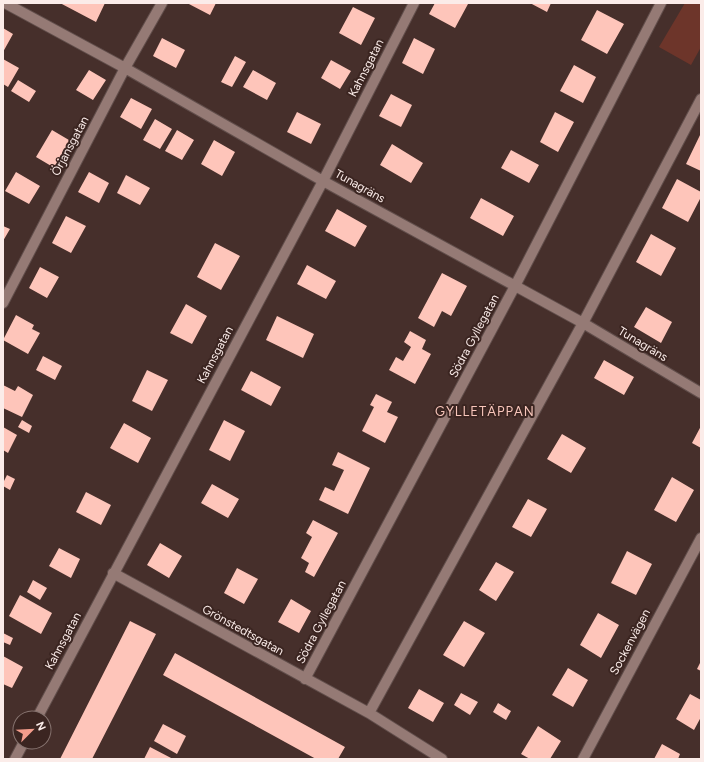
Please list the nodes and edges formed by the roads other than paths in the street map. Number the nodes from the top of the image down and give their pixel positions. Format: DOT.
graph roads {
  1 [pos="5,3"];
  2 [pos="162,3"];
  3 [pos="414,3"];
  4 [pos="661,3"];
  5 [pos="125,68"];
  6 [pos="701,99"];
  7 [pos="323,181"];
  8 [pos="516,286"];
  9 [pos="3,303"];
  10 [pos="583,323"];
  11 [pos="701,393"];
  12 [pos="701,538"];
  13 [pos="113,573"];
  14 [pos="305,679"];
  15 [pos="41,710"];
  16 [pos="369,713"];
  17 [pos="20,750"];
  18 [pos="15,759"];
  19 [pos="442,759"];
  20 [pos="583,759"];
  1 -- 5 [label="street, Tunagräns"];
  2 -- 5 [label="street, Örjansgatan"];
  3 -- 7 [label="street, Kahnsgatan"];
  4 -- 8 [label="street, Södra Gyllegatan"];
  5 -- 7 [label="street, Tunagräns"];
  5 -- 9 [label="street, Örjansgatan"];
  6 -- 10 [label="street"];
  7 -- 8 [label="street, Tunagräns"];
  7 -- 13 [label="street, Kahnsgatan"];
  8 -- 10 [label="street, Tunagräns"];
  8 -- 14 [label="street, Södra Gyllegatan"];
  10 -- 11 [label="street, Tunagräns"];
  10 -- 16 [label="street"];
  12 -- 20 [label="street, Sockenvägen"];
  13 -- 14 [label="street, Grönstedtsgatan"];
  13 -- 15 [label="street, Kahnsgatan"];
  14 -- 16 [label="street, Grönstedtsgatan"];
  16 -- 19 [label="street, Grönstedtsgatan"];
  17 -- 18 [label="street"];
}
